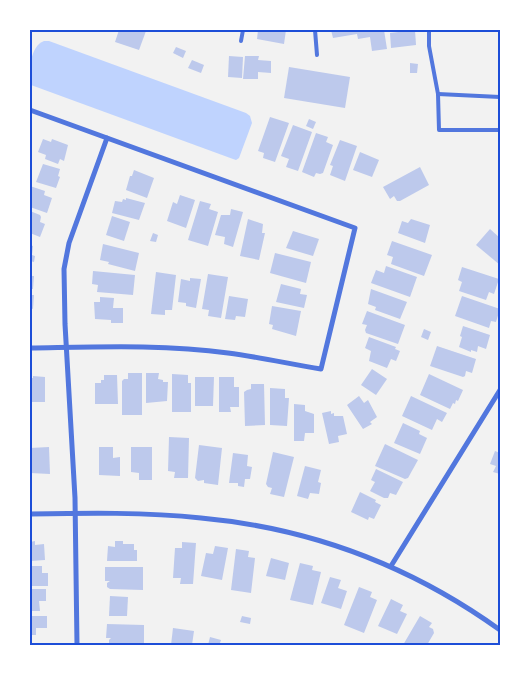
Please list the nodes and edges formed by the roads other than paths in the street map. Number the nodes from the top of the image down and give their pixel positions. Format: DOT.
graph roads {
  1 [pos="243,30"];
  2 [pos="315,30"];
  3 [pos="429,30"];
  4 [pos="241,41"];
  5 [pos="317,54"];
  6 [pos="438,94"];
  7 [pos="500,97"];
  8 [pos="30,110"];
  9 [pos="500,130"];
  10 [pos="107,138"];
  11 [pos="30,348"];
  12 [pos="66,348"];
  13 [pos="500,390"];
  14 [pos="30,514"];
  15 [pos="76,514"];
  16 [pos="391,566"];
  17 [pos="500,630"];
  18 [pos="77,645"];
  1 -- 4 [label="lane"];
  2 -- 5 [label="lane"];
  3 -- 6 [label="lane"];
  6 -- 7 [label="lane"];
  6 -- 9 [label="lane"];
  8 -- 10 [label="street"];
  10 -- 12 [label="street"];
  10 -- 12 [label="street"];
  11 -- 12 [label="street"];
  12 -- 15 [label="street"];
  13 -- 16 [label="street"];
  14 -- 15 [label="street"];
  15 -- 16 [label="street"];
  15 -- 18 [label="street"];
  16 -- 17 [label="street"];
}
